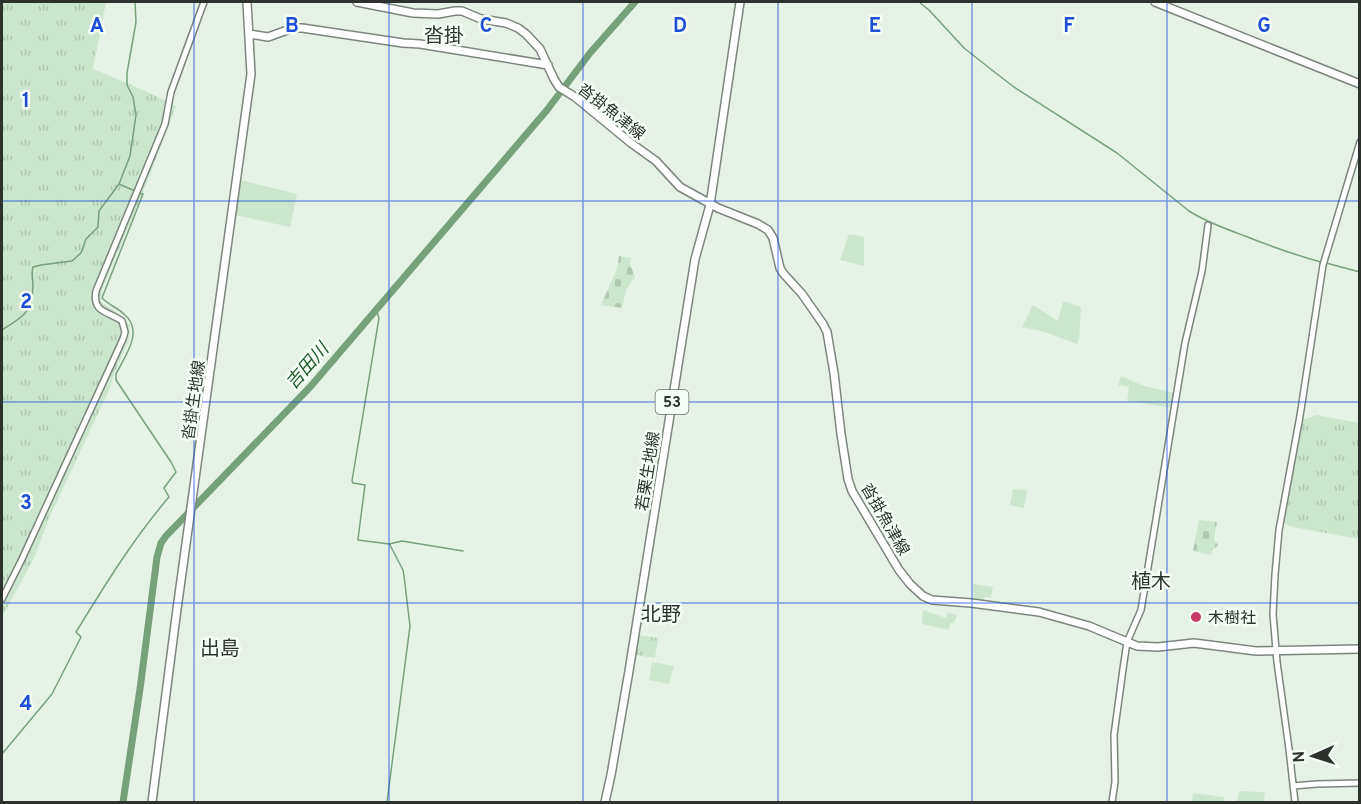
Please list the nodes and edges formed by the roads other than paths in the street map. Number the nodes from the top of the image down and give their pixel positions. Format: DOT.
graph roads {
  1 [pos="204,2"];
  2 [pos="247,2"];
  3 [pos="357,2"];
  4 [pos="740,2"];
  5 [pos="1155,2"];
  6 [pos="249,34"];
  7 [pos="548,65"];
  8 [pos="1359,84"];
  9 [pos="1359,142"];
  10 [pos="710,205"];
  11 [pos="1208,225"];
  12 [pos="2,599"];
  13 [pos="1127,642"];
  14 [pos="1359,650"];
  15 [pos="1276,651"];
  16 [pos="1359,783"];
  17 [pos="1293,786"];
  18 [pos="152,802"];
  19 [pos="605,802"];
  20 [pos="1112,802"];
  21 [pos="1294,802"];
  1 -- 12 [label="street"];
  2 -- 6 [label="main road, 沓掛生地線"];
  3 -- 7 [label="main road, 沓掛魚津線"];
  4 -- 10 [label="main road, 若栗生地線 / 53"];
  5 -- 8 [label="main road"];
  6 -- 7 [label="main road"];
  6 -- 18 [label="main road, 沓掛生地線"];
  7 -- 10 [label="main road, 沓掛魚津線"];
  9 -- 15 [label="street"];
  10 -- 13 [label="main road, 沓掛魚津線"];
  10 -- 19 [label="main road, 若栗生地線 / 53"];
  11 -- 13 [label="street"];
  13 -- 15 [label="main road, 沓掛魚津線"];
  13 -- 20 [label="street"];
  14 -- 15 [label="main road, 沓掛魚津線"];
  15 -- 17 [label="street"];
  16 -- 17 [label="street"];
  17 -- 21 [label="street"];
}
